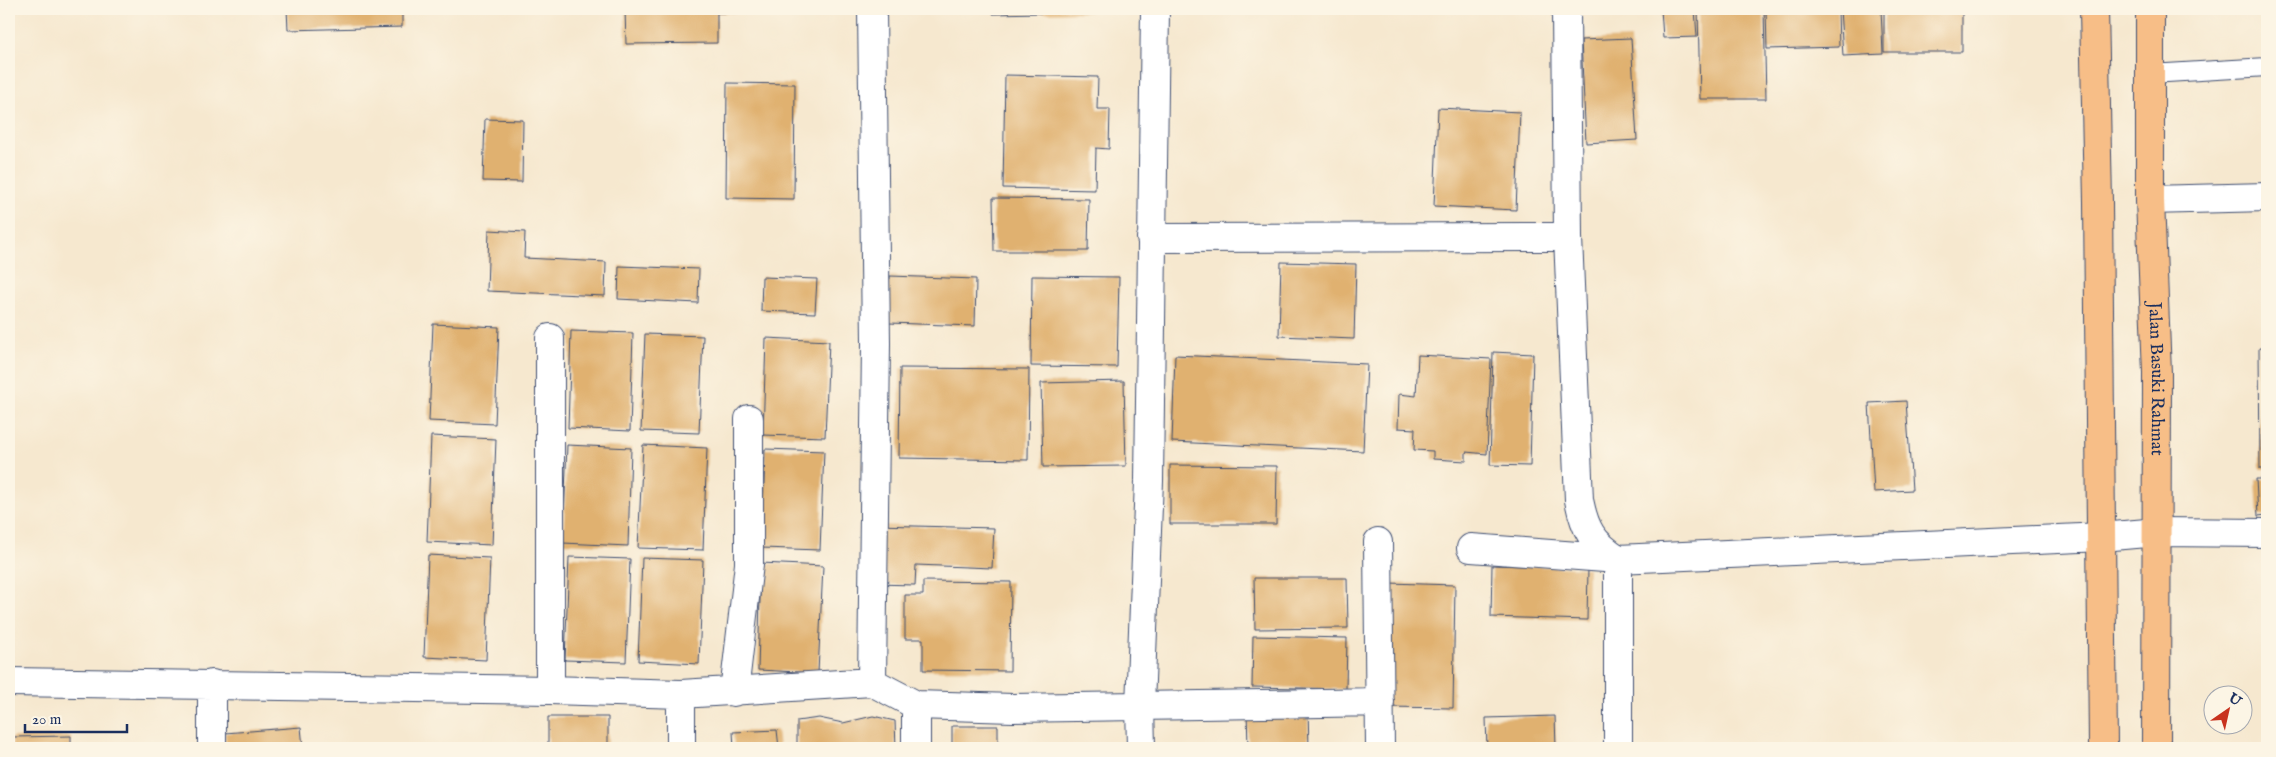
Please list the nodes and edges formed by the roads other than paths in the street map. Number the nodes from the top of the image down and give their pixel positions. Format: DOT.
graph roads {
  1 [pos="872,9"];
  2 [pos="1155,9"];
  3 [pos="1566,9"];
  4 [pos="2094,9"];
  5 [pos="2150,9"];
  6 [pos="2267,67"];
  7 [pos="2150,74"];
  8 [pos="2267,197"];
  9 [pos="2150,200"];
  10 [pos="1568,237"];
  11 [pos="1151,238"];
  12 [pos="550,338"];
  13 [pos="749,419"];
  14 [pos="2158,532"];
  15 [pos="2267,533"];
  16 [pos="2102,537"];
  17 [pos="1378,542"];
  18 [pos="1471,548"];
  19 [pos="1618,559"];
  20 [pos="9,682"];
  21 [pos="872,682"];
  22 [pos="212,684"];
  23 [pos="550,690"];
  24 [pos="734,692"];
  25 [pos="681,694"];
  26 [pos="1380,702"];
  27 [pos="916,705"];
  28 [pos="1140,705"];
  29 [pos="212,748"];
  30 [pos="681,748"];
  31 [pos="916,748"];
  32 [pos="1141,748"];
  33 [pos="1380,748"];
  34 [pos="1618,748"];
  35 [pos="2103,748"];
  36 [pos="2156,748"];
  1 -- 21 [label="street"];
  2 -- 11 [label="street"];
  3 -- 10 [label="street"];
  4 -- 16 [label="highway"];
  5 -- 7 [label="highway, Jalan Basuki Rahmat"];
  6 -- 7 [label="lane"];
  7 -- 9 [label="highway, Jalan Basuki Rahmat"];
  8 -- 9 [label="street"];
  9 -- 14 [label="highway, Jalan Basuki Rahmat"];
  10 -- 11 [label="street"];
  10 -- 19 [label="street"];
  11 -- 28 [label="street"];
  12 -- 23 [label="street"];
  13 -- 24 [label="street"];
  14 -- 15 [label="street"];
  14 -- 16 [label="street"];
  14 -- 36 [label="highway, Jalan Basuki Rahmat"];
  16 -- 19 [label="street"];
  16 -- 35 [label="highway"];
  17 -- 26 [label="street"];
  18 -- 19 [label="street"];
  19 -- 34 [label="street"];
  20 -- 22 [label="street"];
  21 -- 24 [label="street"];
  21 -- 27 [label="street"];
  22 -- 23 [label="street"];
  22 -- 29 [label="street"];
  23 -- 25 [label="street"];
  24 -- 25 [label="street"];
  25 -- 30 [label="street"];
  26 -- 28 [label="street"];
  26 -- 33 [label="street"];
  27 -- 28 [label="street"];
  27 -- 31 [label="street"];
  28 -- 32 [label="street"];
}
